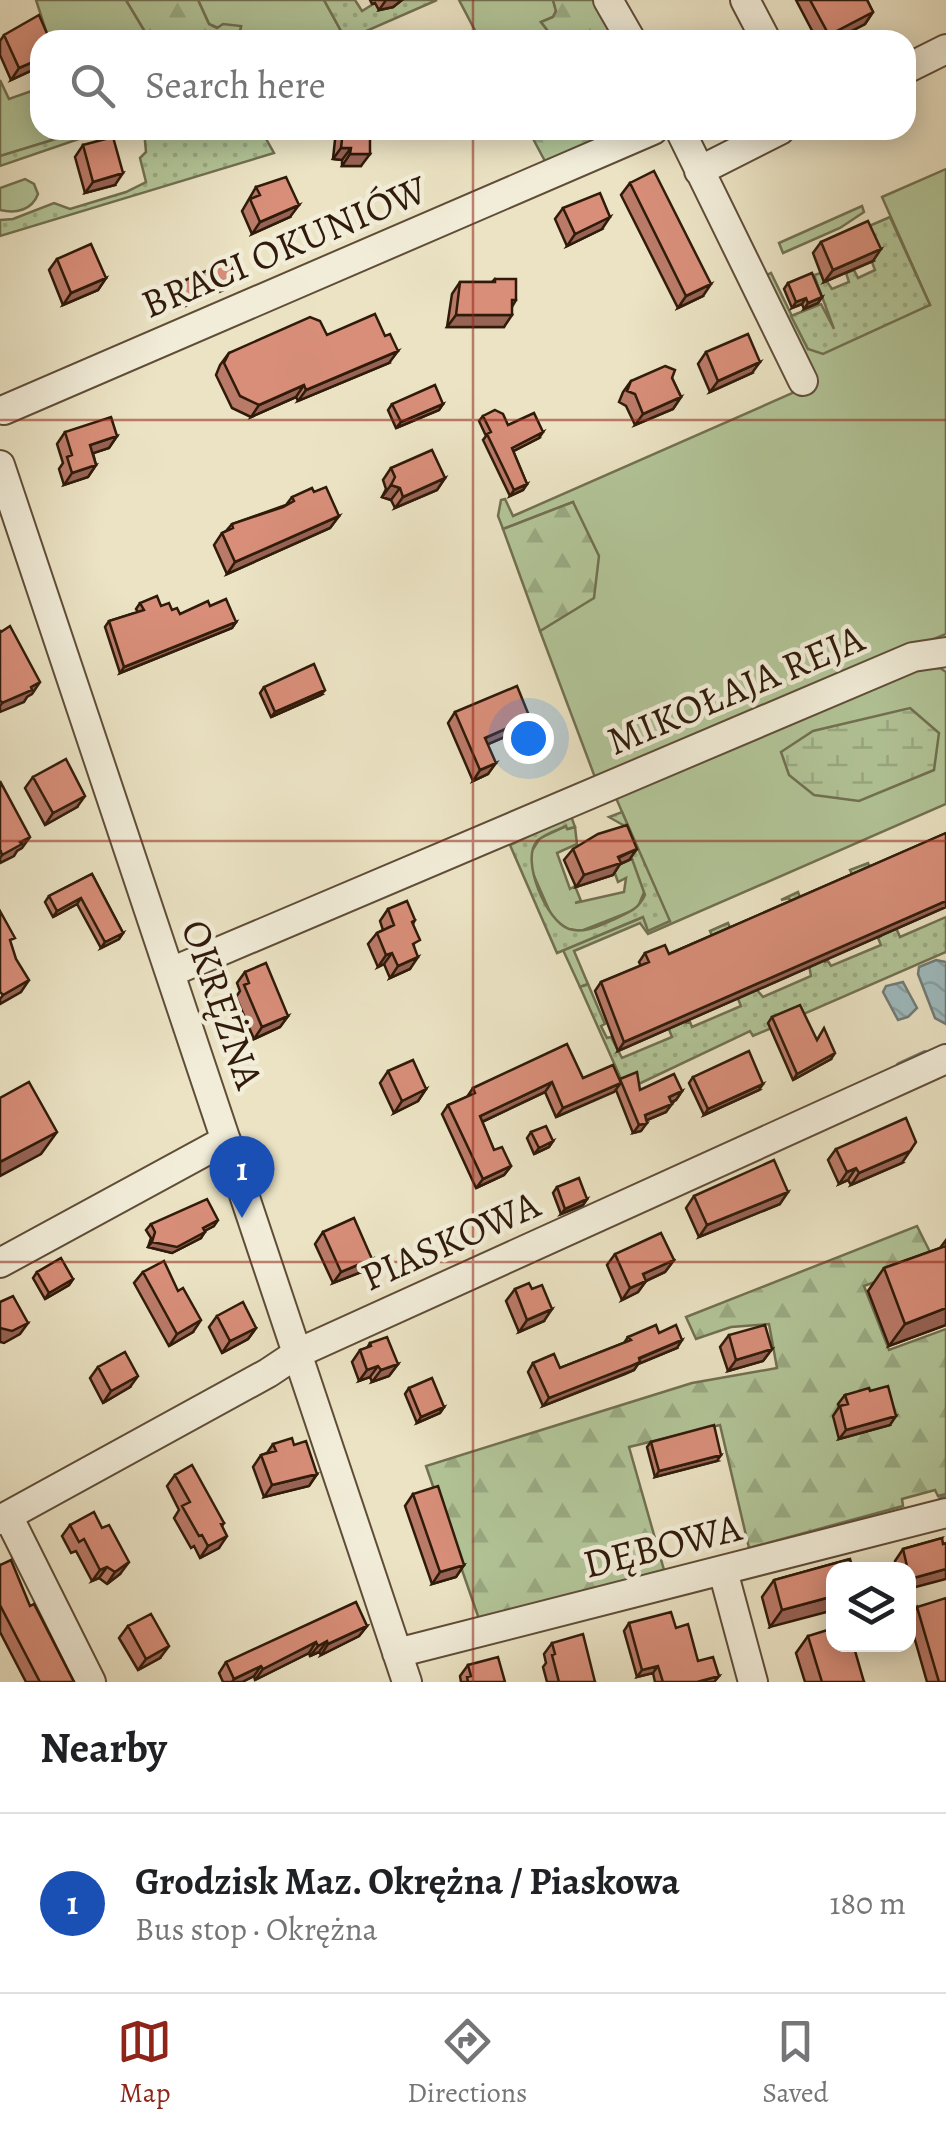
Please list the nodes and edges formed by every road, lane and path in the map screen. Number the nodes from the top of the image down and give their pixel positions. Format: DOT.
graph roads {
  1 [pos="608,0"];
  2 [pos="744,0"];
  3 [pos="625,30"];
  4 [pos="760,30"];
  5 [pos="946,49"];
  6 [pos="916,64"];
  7 [pos="631,140"];
  8 [pos="685,140"];
  9 [pos="760,140"];
  10 [pos="699,170"];
  11 [pos="803,381"];
  12 [pos="1,419"];
  13 [pos="0,464"];
  14 [pos="946,652"];
  15 [pos="171,972"];
  16 [pos="946,1060"];
  17 [pos="226,1140"];
  18 [pos="0,1263"];
  19 [pos="298,1353"];
  20 [pos="946,1513"];
  21 [pos="4,1518"];
  22 [pos="723,1571"];
  23 [pos="397,1653"];
  24 [pos="92,1682"];
  25 [pos="406,1682"];
  26 [pos="753,1682"];
  1 -- 3 [label="street"];
  2 -- 4 [label="street"];
  5 -- 6 [label="street"];
  7 -- 12 [label="street, BRACI OKUNIÓW"];
  8 -- 10 [label="street"];
  9 -- 10 [label="street"];
  10 -- 11 [label="street"];
  13 -- 15 [label="street, OKRĘŻNA"];
  14 -- 15 [label="street, MIKOŁAJA REJA"];
  15 -- 17 [label="street, OKRĘŻNA"];
  16 -- 19 [label="street, PIASKOWA"];
  17 -- 18 [label="street"];
  17 -- 19 [label="street, OKRĘŻNA"];
  19 -- 21 [label="street, PIASKOWA"];
  19 -- 23 [label="street, OKRĘŻNA"];
  20 -- 22 [label="street, DĘBOWA"];
  21 -- 24 [label="street"];
  22 -- 23 [label="street, DĘBOWA"];
  22 -- 26 [label="street"];
  23 -- 25 [label="street, OKRĘŻNA"];
}
